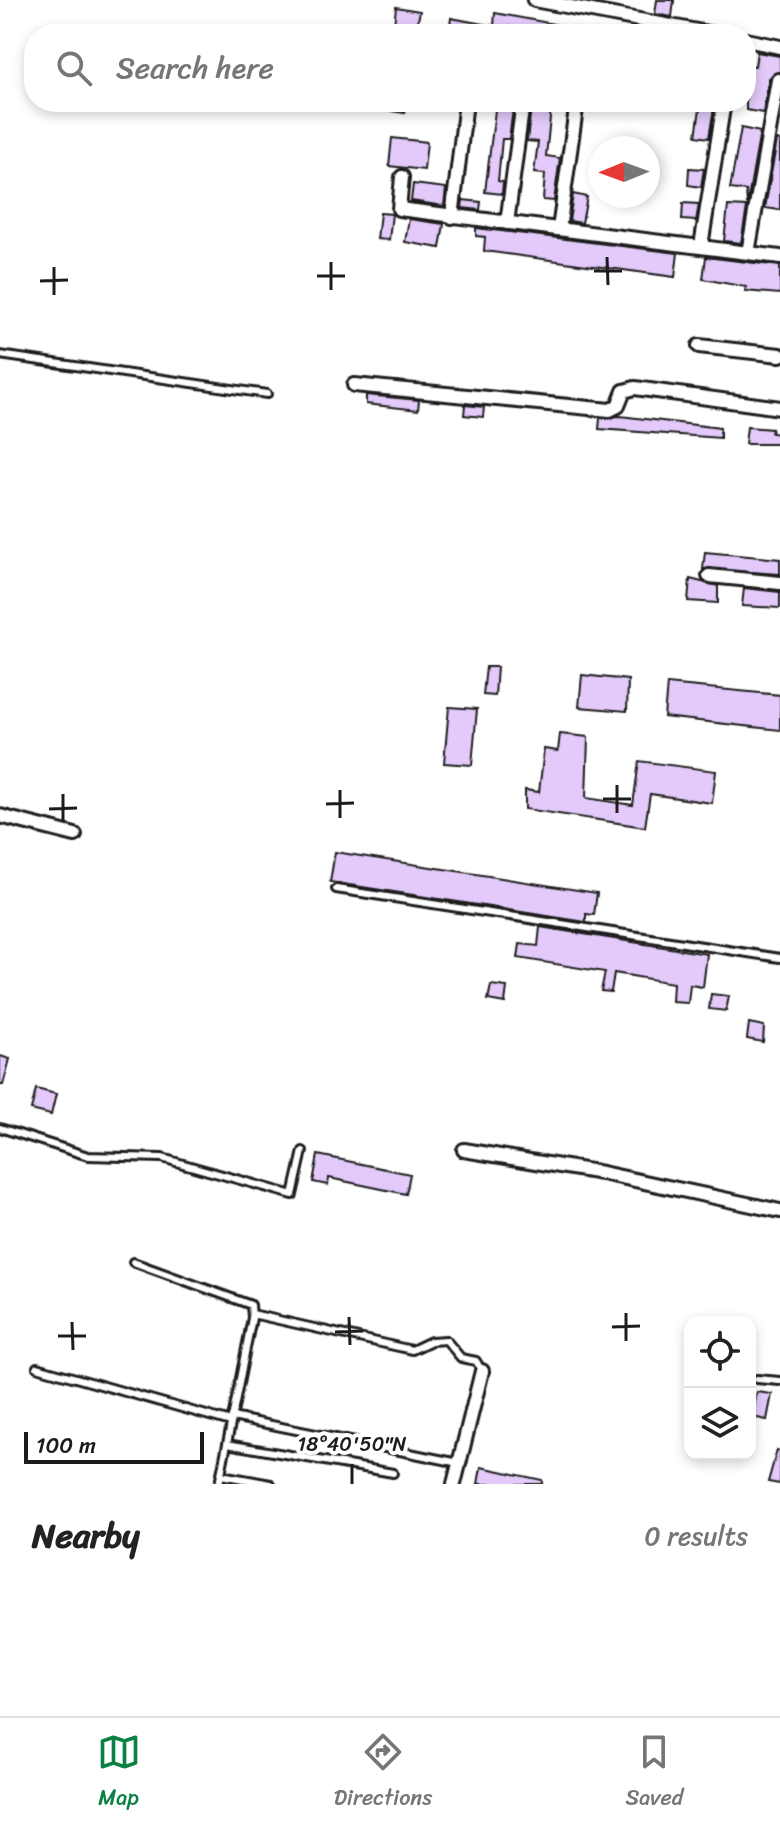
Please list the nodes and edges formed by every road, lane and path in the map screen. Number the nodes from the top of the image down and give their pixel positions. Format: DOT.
graph roads {
  1 [pos="534,0"];
  2 [pos="554,2"];
  3 [pos="663,24"];
  4 [pos="756,42"];
  5 [pos="780,47"];
  6 [pos="778,80"];
  7 [pos="465,112"];
  8 [pos="522,112"];
  9 [pos="576,112"];
  10 [pos="722,112"];
  11 [pos="402,177"];
  12 [pos="452,217"];
  13 [pos="507,223"];
  14 [pos="559,229"];
  15 [pos="701,246"];
  16 [pos="748,253"];
  17 [pos="780,257"];
  18 [pos="699,346"];
  19 [pos="0,355"];
  20 [pos="780,355"];
  21 [pos="354,385"];
  22 [pos="267,394"];
  23 [pos="780,408"];
  24 [pos="709,576"];
  25 [pos="780,583"];
  26 [pos="0,816"];
  27 [pos="75,835"];
  28 [pos="336,889"];
  29 [pos="780,958"];
  30 [pos="0,1128"];
  31 [pos="464,1150"];
  32 [pos="303,1151"];
  33 [pos="780,1211"];
  34 [pos="133,1262"];
  35 [pos="252,1314"];
  36 [pos="37,1367"];
  37 [pos="482,1371"];
  38 [pos="757,1379"];
  39 [pos="780,1381"];
  40 [pos="232,1420"];
  41 [pos="227,1444"];
  42 [pos="459,1463"];
  43 [pos="393,1473"];
  44 [pos="221,1475"];
  45 [pos="219,1484"];
  46 [pos="271,1484"];
  47 [pos="454,1484"];
  1 -- 2 [label="street"];
  2 -- 3 [label="street"];
  4 -- 5 [label="street"];
  6 -- 16 [label="street"];
  7 -- 12 [label="street"];
  8 -- 13 [label="street"];
  9 -- 14 [label="street"];
  10 -- 15 [label="street"];
  11 -- 12 [label="street"];
  12 -- 13 [label="street"];
  13 -- 14 [label="street"];
  14 -- 15 [label="street"];
  15 -- 16 [label="street"];
  16 -- 17 [label="street"];
  18 -- 20 [label="street"];
  19 -- 22 [label="lane"];
  21 -- 23 [label="street"];
  24 -- 25 [label="street"];
  26 -- 27 [label="street"];
  28 -- 29 [label="lane"];
  30 -- 32 [label="lane"];
  31 -- 33 [label="street"];
  34 -- 35 [label="lane"];
  35 -- 37 [label="lane"];
  35 -- 40 [label="lane"];
  36 -- 40 [label="lane"];
  37 -- 42 [label="street"];
  38 -- 39 [label="lane"];
  40 -- 41 [label="lane"];
  40 -- 42 [label="lane"];
  41 -- 43 [label="lane"];
  41 -- 44 [label="lane"];
  42 -- 47 [label="street"];
  44 -- 45 [label="lane"];
  44 -- 46 [label="lane"];
}
